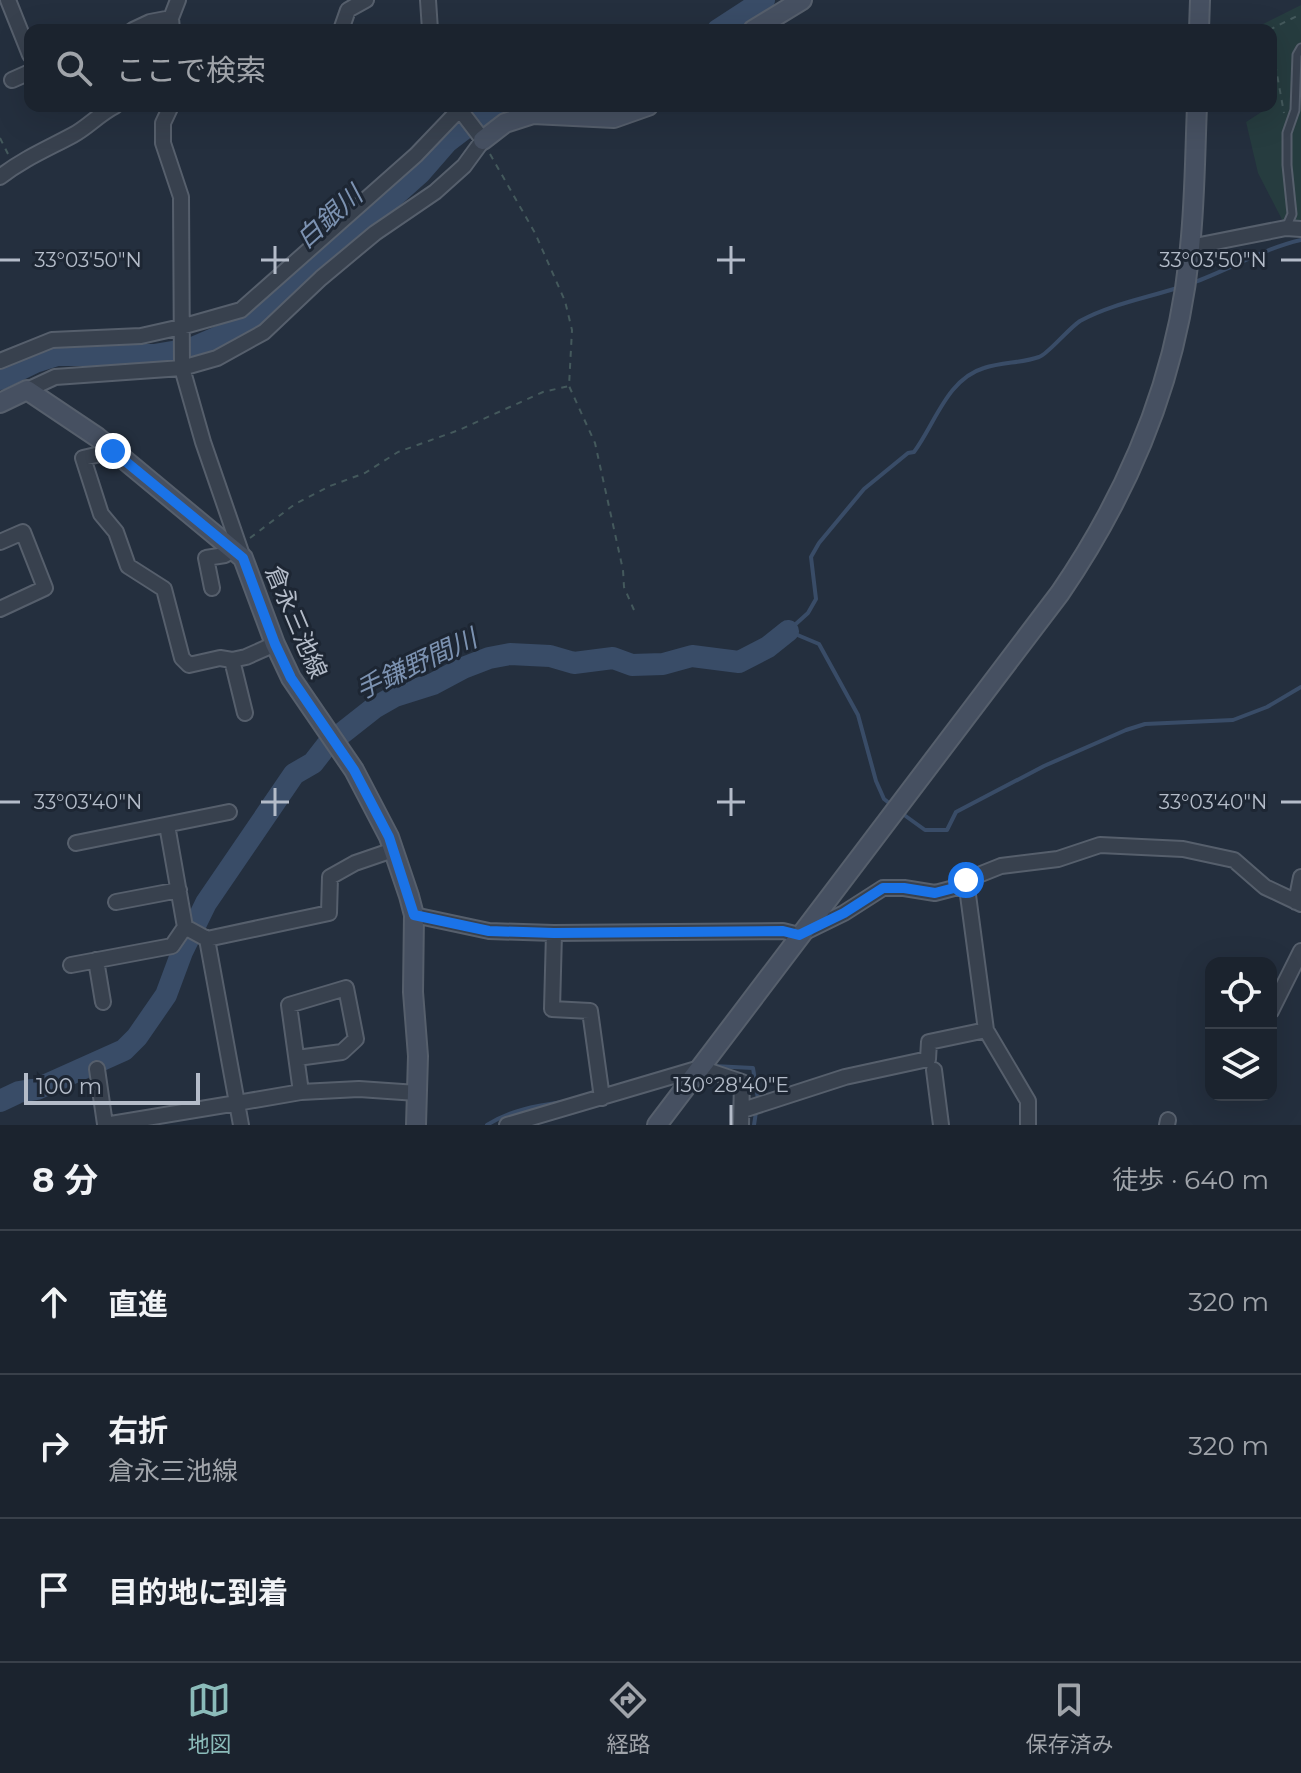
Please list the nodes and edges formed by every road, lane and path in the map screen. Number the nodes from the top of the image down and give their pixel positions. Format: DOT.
graph roads {
  1 [pos="8,0"];
  2 [pos="178,0"];
  3 [pos="366,0"];
  4 [pos="428,0"];
  5 [pos="802,0"];
  6 [pos="1200,0"];
  7 [pos="1301,14"];
  8 [pos="146,24"];
  9 [pos="172,24"];
  10 [pos="343,24"];
  11 [pos="430,24"];
  12 [pos="763,24"];
  13 [pos="1199,24"];
  14 [pos="1277,26"];
  15 [pos="24,40"];
  16 [pos="1301,48"];
  17 [pos="24,75"];
  18 [pos="1277,75"];
  19 [pos="12,80"];
  20 [pos="100,112"];
  21 [pos="168,112"];
  22 [pos="456,112"];
  23 [pos="461,112"];
  24 [pos="631,112"];
  25 [pos="1197,112"];
  26 [pos="1284,114"];
  27 [pos="480,136"];
  28 [pos="0,138"];
  29 [pos="13,166"];
  30 [pos="0,177"];
  31 [pos="1294,229"];
  32 [pos="1190,247"];
  33 [pos="181,327"];
  34 [pos="0,361"];
  35 [pos="182,368"];
  36 [pos="569,386"];
  37 [pos="27,390"];
  38 [pos="0,403"];
  39 [pos="113,451"];
  40 [pos="0,542"];
  41 [pos="238,551"];
  42 [pos="212,588"];
  43 [pos="0,609"];
  44 [pos="634,610"];
  45 [pos="275,644"];
  46 [pos="232,660"];
  47 [pos="245,713"];
  48 [pos="229,812"];
  49 [pos="167,825"];
  50 [pos="76,843"];
  51 [pos="393,850"];
  52 [pos="1301,877"];
  53 [pos="966,880"];
  54 [pos="179,890"];
  55 [pos="116,902"];
  56 [pos="1298,903"];
  57 [pos="414,915"];
  58 [pos="185,927"];
  59 [pos="554,933"];
  60 [pos="799,935"];
  61 [pos="207,939"];
  62 [pos="1301,951"];
  63 [pos="96,960"];
  64 [pos="71,965"];
  65 [pos="1277,999"];
  66 [pos="103,1002"];
  67 [pos="986,1030"];
  68 [pos="297,1058"];
  69 [pos="700,1068"];
  70 [pos="97,1069"];
  71 [pos="934,1070"];
  72 [pos="301,1092"];
  73 [pos="417,1093"];
  74 [pos="602,1098"];
  75 [pos="237,1103"];
  76 [pos="742,1117"];
  77 [pos="105,1124"];
  78 [pos="241,1125"];
  79 [pos="416,1125"];
  80 [pos="507,1125"];
  81 [pos="657,1125"];
  82 [pos="941,1125"];
  83 [pos="1028,1125"];
  1 -- 15 [label="street"];
  2 -- 9 [label="street"];
  3 -- 10 [label="street"];
  4 -- 11 [label="street"];
  5 -- 12 [label="street"];
  6 -- 13 [label="street"];
  7 -- 14 [label="path"];
  8 -- 9 [label="street"];
  16 -- 31 [label="lane"];
  17 -- 19 [label="street"];
  18 -- 26 [label="path"];
  20 -- 29 [label="street"];
  21 -- 33 [label="street"];
  22 -- 33 [label="street"];
  23 -- 27 [label="street"];
  24 -- 27 [label="street"];
  25 -- 32 [label="street"];
  27 -- 35 [label="street"];
  27 -- 36 [label="path"];
  28 -- 29 [label="path"];
  29 -- 30 [label="street"];
  31 -- 32 [label="street"];
  32 -- 60 [label="street"];
  33 -- 34 [label="street"];
  33 -- 35 [label="street"];
  35 -- 37 [label="street"];
  35 -- 41 [label="street"];
  36 -- 41 [label="path"];
  36 -- 44 [label="path"];
  37 -- 38 [label="street"];
  37 -- 39 [label="street, 倉永三池線"];
  39 -- 41 [label="street, 倉永三池線"];
  39 -- 46 [label="street"];
  40 -- 43 [label="street"];
  41 -- 42 [label="street"];
  41 -- 45 [label="street, 倉永三池線"];
  45 -- 46 [label="street"];
  45 -- 51 [label="street, 倉永三池線"];
  46 -- 47 [label="street"];
  48 -- 49 [label="street"];
  49 -- 50 [label="street"];
  49 -- 54 [label="street"];
  51 -- 57 [label="street, 倉永三池線"];
  51 -- 61 [label="street"];
  52 -- 56 [label="street"];
  53 -- 56 [label="street"];
  53 -- 60 [label="street"];
  53 -- 67 [label="street"];
  54 -- 55 [label="street"];
  54 -- 58 [label="street"];
  57 -- 59 [label="street"];
  57 -- 73 [label="street, 倉永三池線"];
  58 -- 61 [label="street"];
  58 -- 63 [label="street"];
  59 -- 60 [label="street"];
  59 -- 74 [label="street"];
  60 -- 69 [label="street"];
  61 -- 75 [label="street"];
  62 -- 65 [label="street"];
  63 -- 64 [label="street"];
  63 -- 66 [label="street"];
  67 -- 76 [label="street"];
  67 -- 83 [label="street"];
  68 -- 68 [label="street"];
  68 -- 72 [label="street"];
  69 -- 74 [label="street"];
  69 -- 76 [label="street"];
  69 -- 81 [label="street"];
  70 -- 77 [label="street"];
  71 -- 82 [label="street"];
  72 -- 73 [label="street"];
  72 -- 75 [label="street"];
  73 -- 79 [label="street, 倉永三池線"];
  74 -- 80 [label="street"];
  75 -- 77 [label="street"];
  75 -- 78 [label="street"];
}
